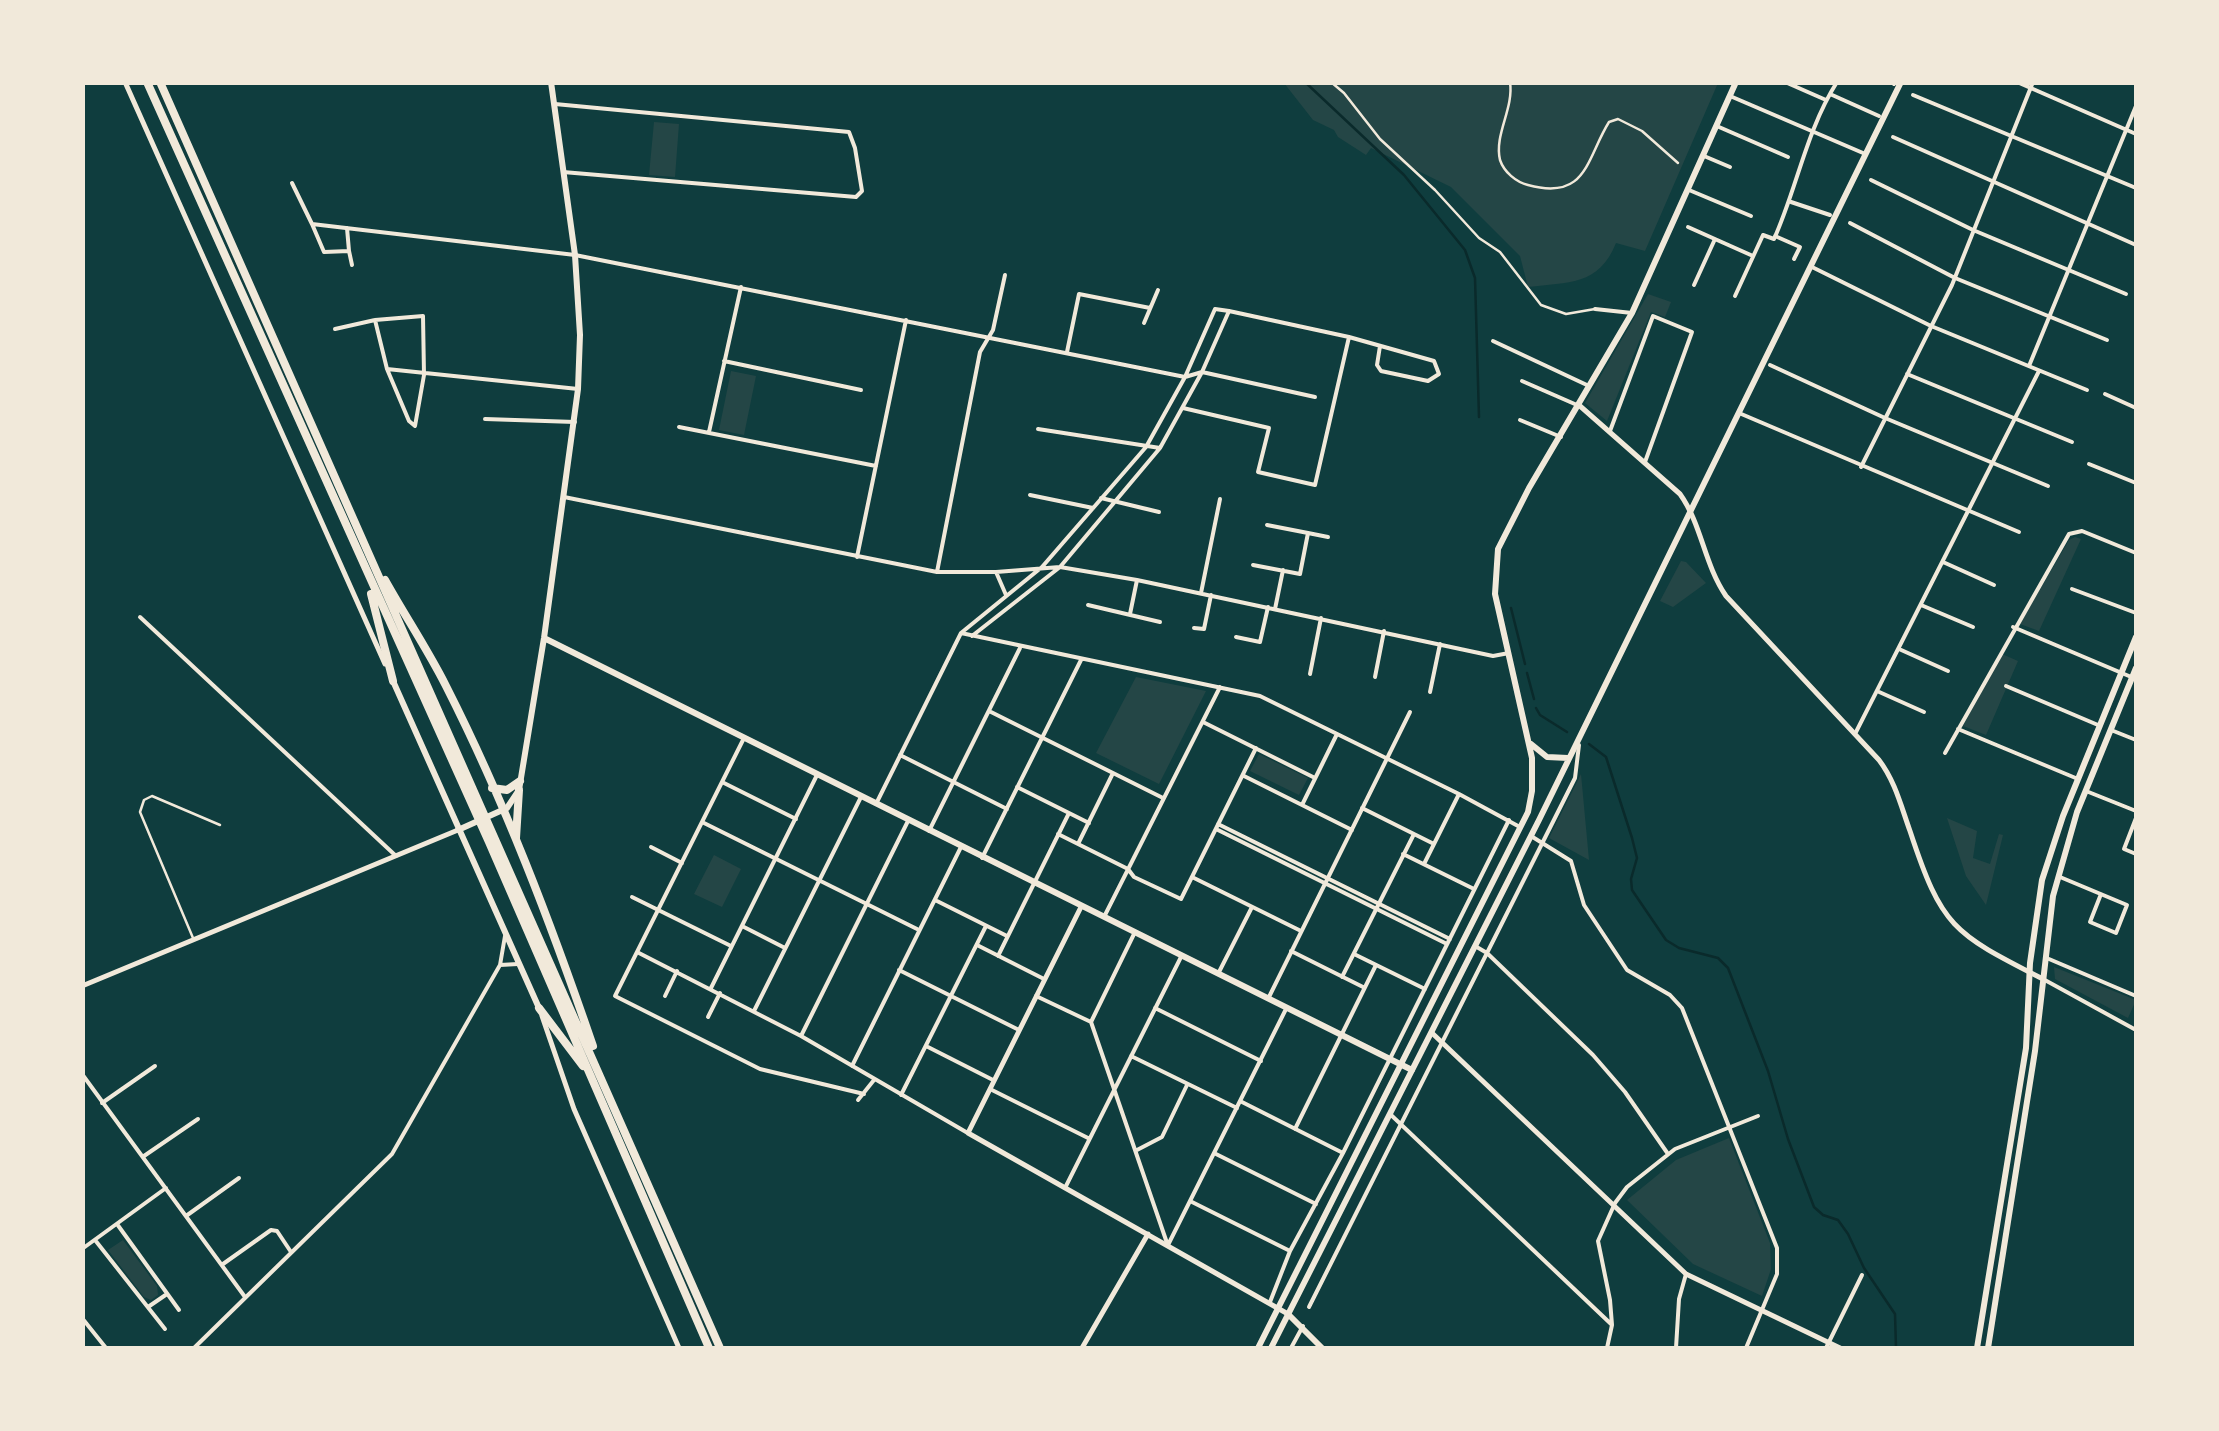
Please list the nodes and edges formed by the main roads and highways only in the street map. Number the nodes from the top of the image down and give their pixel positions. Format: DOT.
graph roads {
  1 [pos="147,82"];
  2 [pos="160,82"];
  3 [pos="551,82"];
  4 [pos="1736,82"];
  5 [pos="1896,83"];
  6 [pos="362,541"];
  7 [pos="356,552"];
  8 [pos="544,638"];
  9 [pos="2136,638"];
  10 [pos="2136,668"];
  11 [pos="2135,678"];
  12 [pos="393,681"];
  13 [pos="1530,743"];
  14 [pos="1569,758"];
  15 [pos="519,786"];
  16 [pos="492,788"];
  17 [pos="479,808"];
  18 [pos="502,811"];
  19 [pos="1528,812"];
  20 [pos="458,830"];
  21 [pos="1531,836"];
  22 [pos="493,841"];
  23 [pos="516,842"];
  24 [pos="539,1008"];
  25 [pos="1400,1066"];
  26 [pos="1412,1070"];
  27 [pos="592,1078"];
  28 [pos="610,1097"];
  29 [pos="1288,1314"];
  30 [pos="709,1348"];
  31 [pos="720,1348"];
  32 [pos="1258,1348"];
  33 [pos="1271,1348"];
  34 [pos="1322,1348"];
  35 [pos="1977,1348"];
  36 [pos="1988,1348"];
  1 -- 7 [label="highway"];
  2 -- 6 [label="highway"];
  3 -- 8 [label="main road"];
  4 -- 13 [label="main road"];
  5 -- 14 [label="main road"];
  6 -- 16 [label="highway"];
  6 -- 17 [label="highway"];
  7 -- 12 [label="highway"];
  7 -- 17 [label="highway"];
  8 -- 15 [label="main road"];
  8 -- 25 [label="main road"];
  9 -- 35 [label="main road"];
  10 -- 11 [label="main road"];
  11 -- 36 [label="main road"];
  12 -- 20 [label="main road"];
  13 -- 14 [label="main road"];
  13 -- 19 [label="main road"];
  14 -- 21 [label="main road"];
  15 -- 16 [label="highway"];
  15 -- 18 [label="main road"];
  15 -- 23 [label="highway"];
  16 -- 18 [label="highway"];
  17 -- 22 [label="highway"];
  18 -- 20 [label="main road"];
  18 -- 23 [label="highway"];
  19 -- 21 [label="main road"];
  19 -- 25 [label="main road"];
  20 -- 24 [label="main road"];
  21 -- 26 [label="main road"];
  22 -- 27 [label="highway"];
  22 -- 28 [label="highway"];
  23 -- 28 [label="highway"];
  24 -- 27 [label="highway"];
  25 -- 26 [label="main road"];
  25 -- 32 [label="main road"];
  26 -- 29 [label="main road"];
  27 -- 30 [label="highway"];
  28 -- 31 [label="highway"];
  29 -- 33 [label="main road"];
  29 -- 34 [label="main road"];
}
